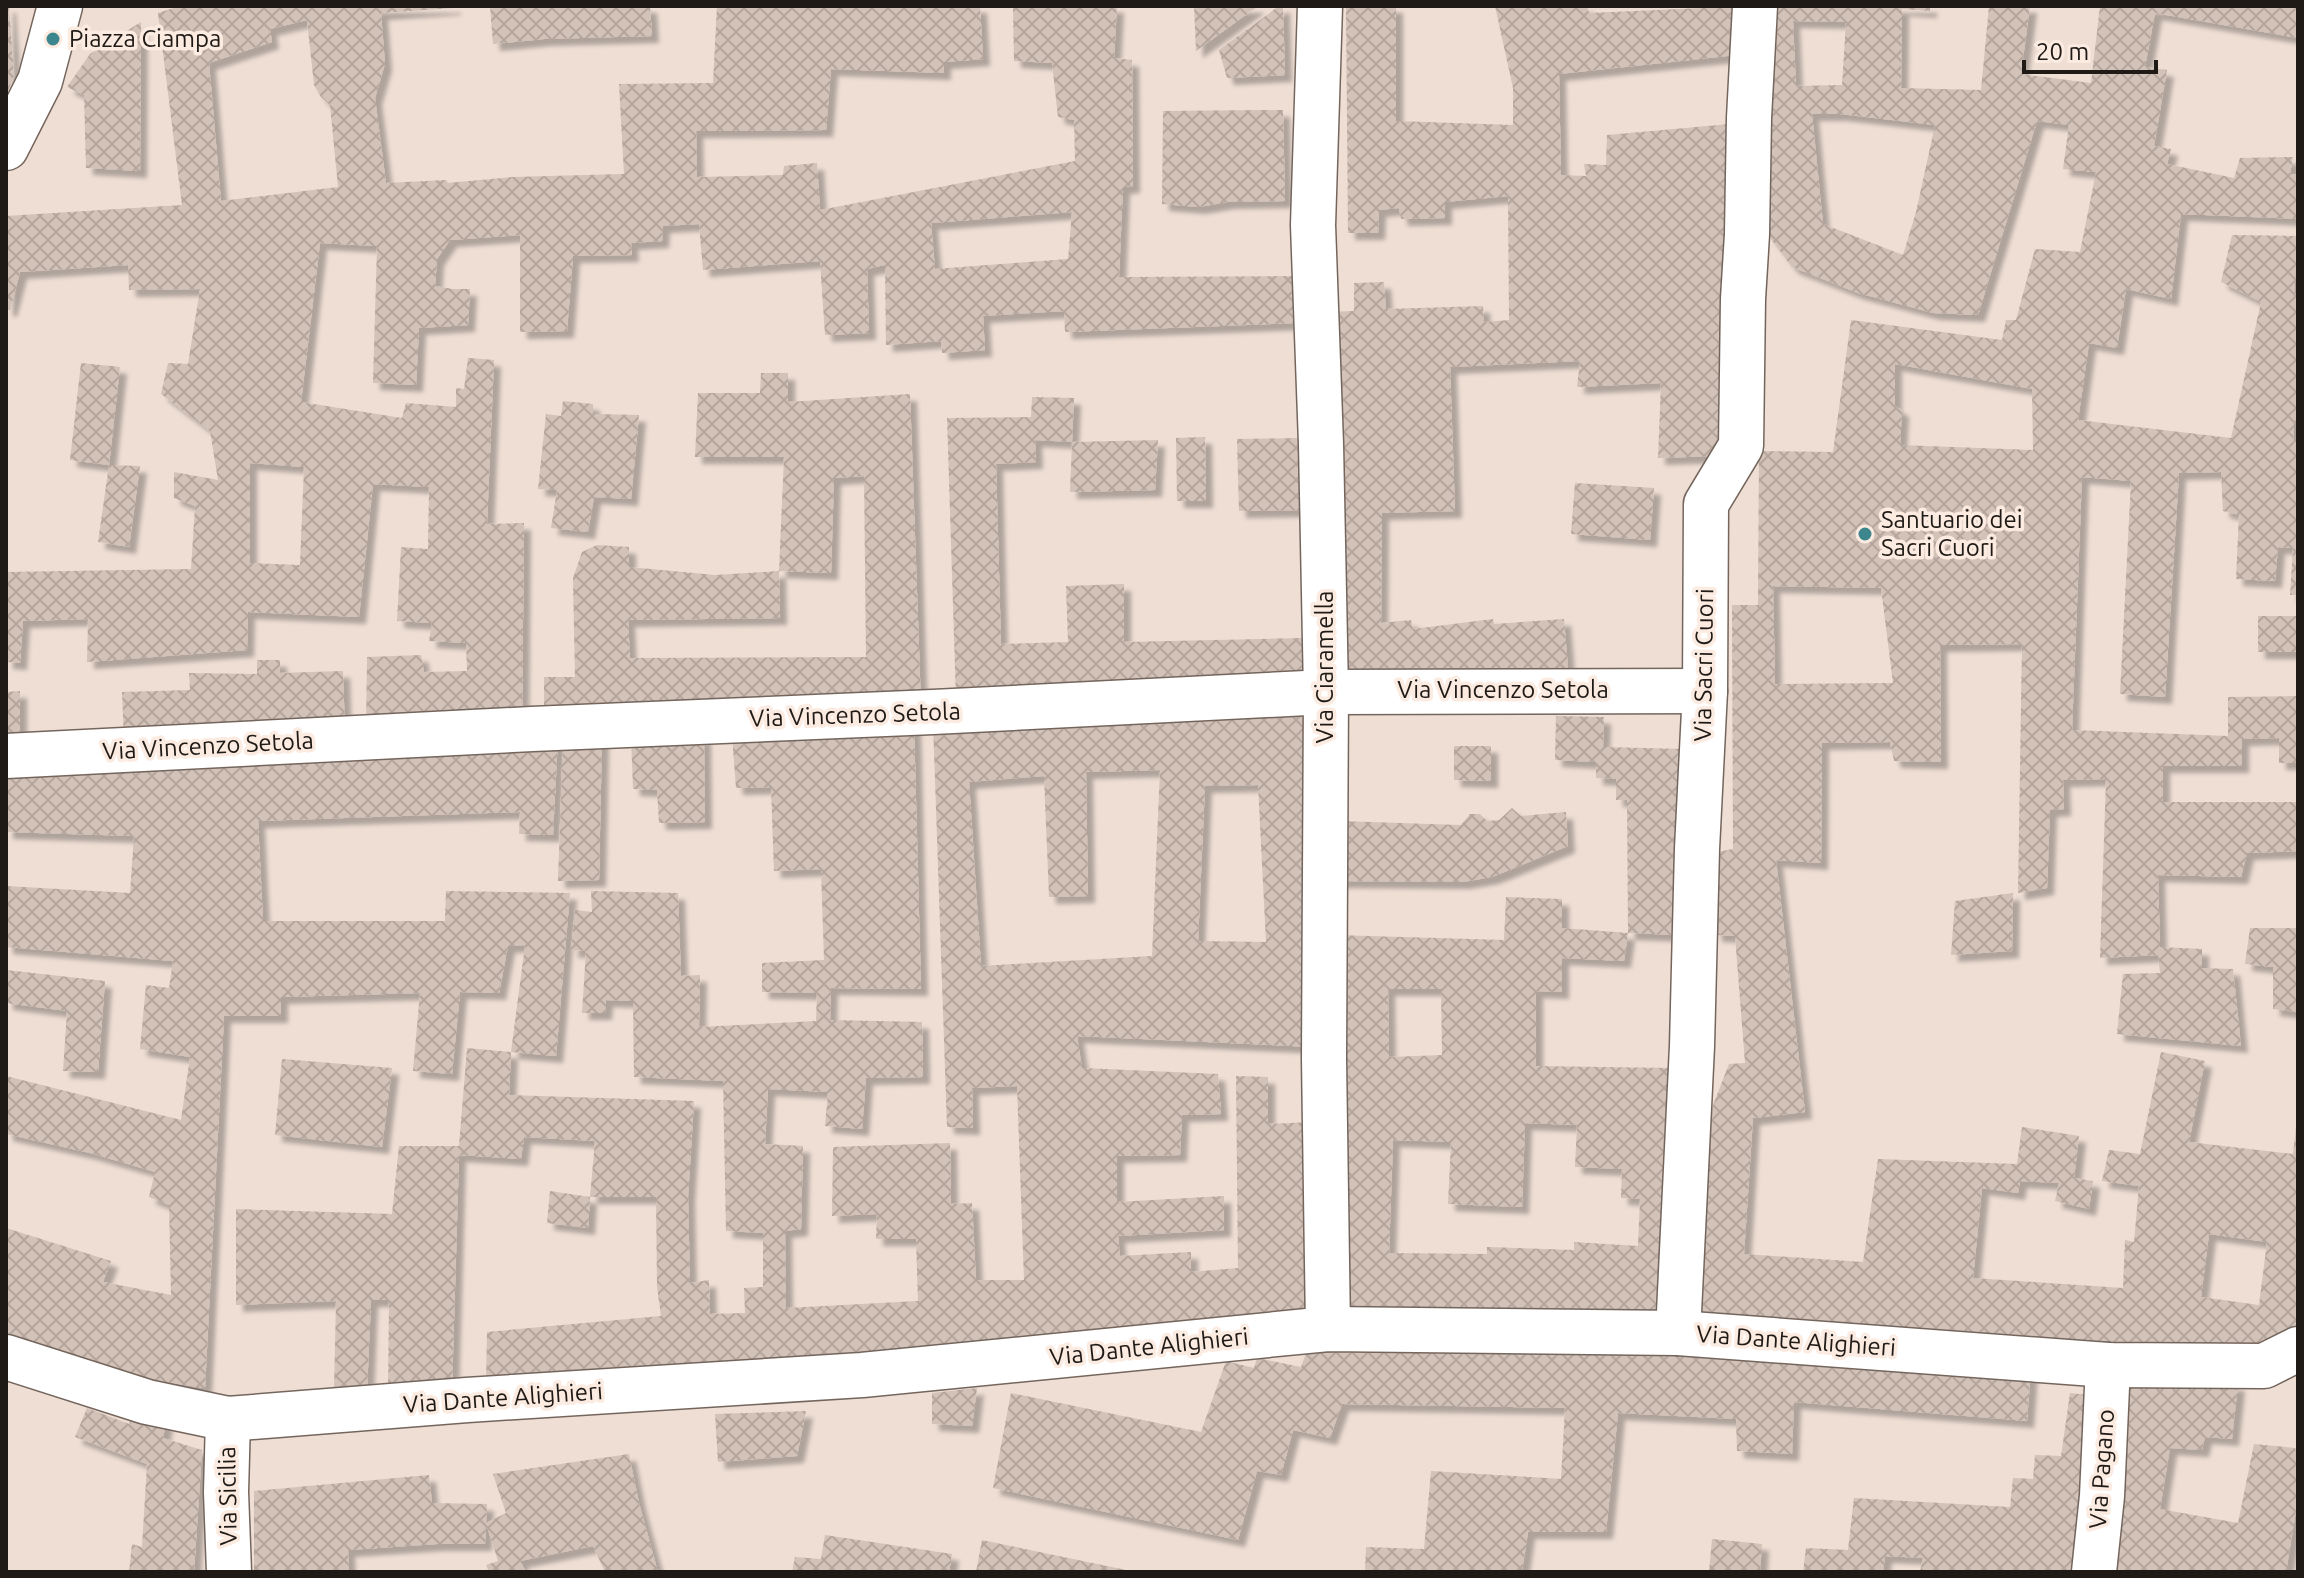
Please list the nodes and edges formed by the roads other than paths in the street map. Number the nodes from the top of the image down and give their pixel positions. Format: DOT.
graph roads {
  1 [pos="60,6"];
  2 [pos="1320,6"];
  3 [pos="1755,6"];
  4 [pos="6,148"];
  5 [pos="1705,691"];
  6 [pos="1326,692"];
  7 [pos="6,756"];
  8 [pos="1328,1329"];
  9 [pos="1678,1333"];
  10 [pos="2298,1349"];
  11 [pos="6,1357"];
  12 [pos="2108,1365"];
  13 [pos="228,1419"];
  14 [pos="229,1572"];
  15 [pos="2094,1572"];
  1 -- 4 [label="street"];
  2 -- 6 [label="street, Via Ciaramella"];
  3 -- 5 [label="street, Via Sacri Cuori"];
  5 -- 6 [label="street, Via Vincenzo Setola"];
  5 -- 9 [label="street, Via Sacri Cuori"];
  6 -- 7 [label="street, Via Vincenzo Setola"];
  6 -- 8 [label="street, Via Ciaramella"];
  8 -- 9 [label="street, Via Dante Alighieri"];
  8 -- 13 [label="street, Via Dante Alighieri"];
  9 -- 12 [label="street, Via Dante Alighieri"];
  10 -- 12 [label="street, Via Dante Alighieri"];
  11 -- 13 [label="street, Via Dante Alighieri"];
  12 -- 15 [label="street, Via Pagano"];
  13 -- 14 [label="street, Via Sicilia"];
}
